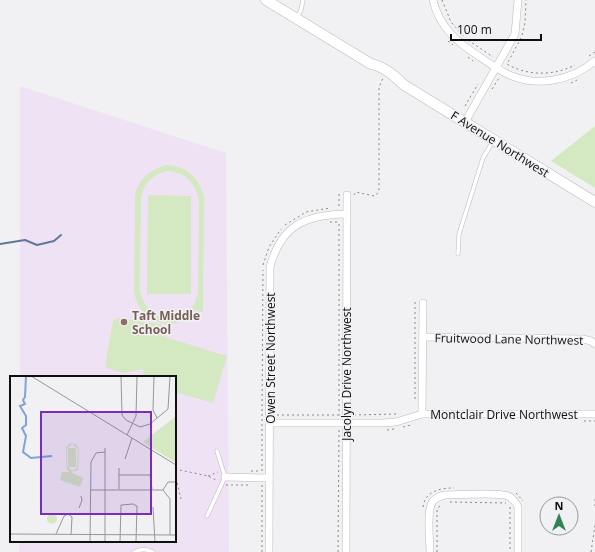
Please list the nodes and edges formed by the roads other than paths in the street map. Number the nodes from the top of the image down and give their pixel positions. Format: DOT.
graph roads {
  1 [pos="266,0"];
  2 [pos="303,0"];
  3 [pos="433,0"];
  4 [pos="518,0"];
  5 [pos="296,19"];
  6 [pos="592,59"];
  7 [pos="496,68"];
  8 [pos="465,122"];
  9 [pos="494,140"];
  10 [pos="347,195"];
  11 [pos="595,202"];
  12 [pos="346,214"];
  13 [pos="458,254"];
  14 [pos="423,303"];
  15 [pos="422,337"];
  16 [pos="595,344"];
  17 [pos="422,414"];
  18 [pos="595,414"];
  19 [pos="346,422"];
  20 [pos="269,423"];
  21 [pos="217,451"];
  22 [pos="225,477"];
  23 [pos="265,479"];
  24 [pos="207,516"];
  25 [pos="134,552"];
  26 [pos="153,552"];
  27 [pos="269,552"];
  28 [pos="346,552"];
  29 [pos="430,552"];
  30 [pos="518,552"];
  1 -- 5 [label="main road, F Avenue Northwest"];
  2 -- 5 [label="lane"];
  3 -- 7 [label="street"];
  4 -- 7 [label="street"];
  5 -- 8 [label="main road, F Avenue Northwest"];
  6 -- 7 [label="street"];
  7 -- 8 [label="street"];
  8 -- 9 [label="main road, F Avenue Northwest"];
  9 -- 11 [label="main road, F Avenue Northwest"];
  9 -- 13 [label="lane"];
  10 -- 12 [label="street, Jacolyn Drive Northwest"];
  12 -- 19 [label="street, Jacolyn Drive Northwest"];
  12 -- 20 [label="street, Owen Street Northwest"];
  14 -- 15 [label="street"];
  15 -- 16 [label="street, Fruitwood Lane Northwest"];
  15 -- 17 [label="street"];
  17 -- 18 [label="street, Montclair Drive Northwest"];
  17 -- 19 [label="street, Montclair Drive Northwest"];
  19 -- 20 [label="street, Montclair Drive Northwest"];
  19 -- 28 [label="street, Jacolyn Drive Northwest"];
  20 -- 23 [label="street, Owen Street Northwest"];
  21 -- 22 [label="lane"];
  22 -- 23 [label="street"];
  22 -- 24 [label="lane"];
  23 -- 27 [label="street, Owen Street Northwest"];
  25 -- 26 [label="lane"];
  29 -- 30 [label="street"];
}
